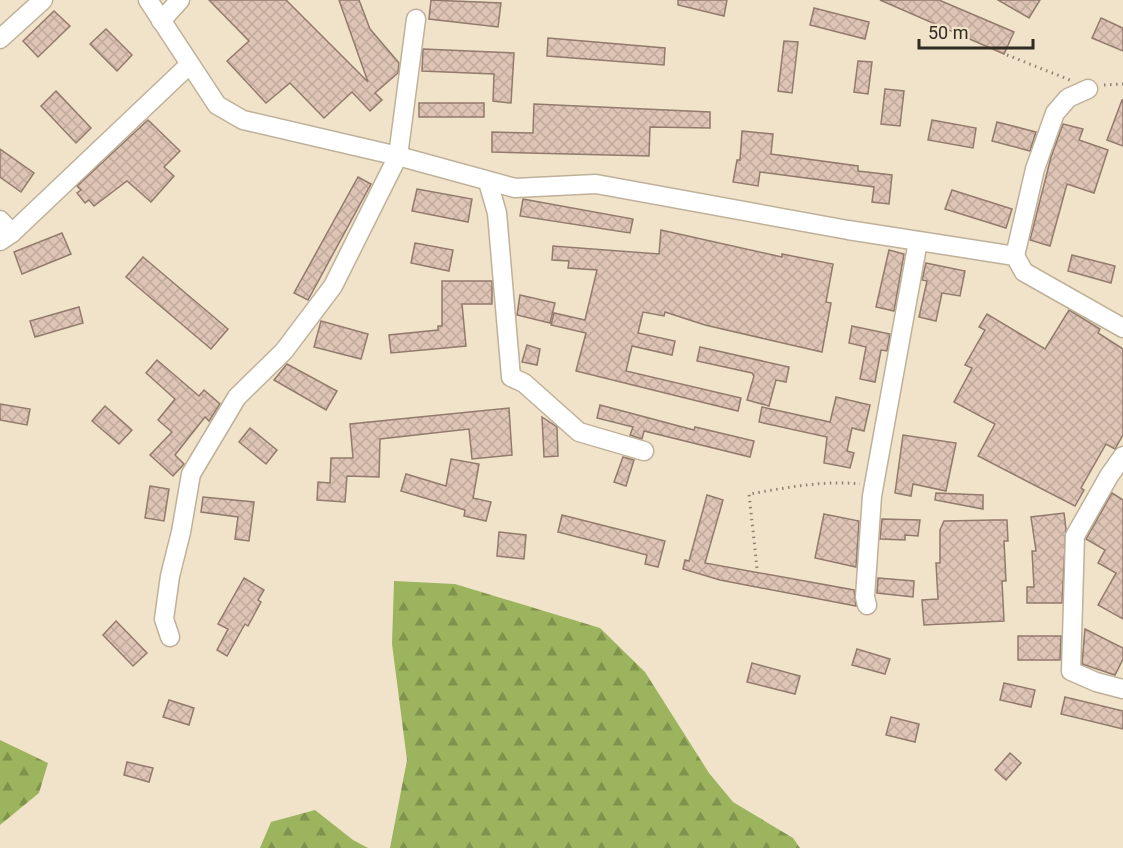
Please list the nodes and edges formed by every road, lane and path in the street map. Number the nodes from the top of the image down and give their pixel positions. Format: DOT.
graph roads {
  1 [pos="43,0"];
  2 [pos="148,0"];
  3 [pos="180,0"];
  4 [pos="416,19"];
  5 [pos="161,21"];
  6 [pos="0,39"];
  7 [pos="1007,55"];
  8 [pos="189,64"];
  9 [pos="1123,84"];
  10 [pos="1088,89"];
  11 [pos="398,156"];
  12 [pos="488,182"];
  13 [pos="4,232"];
  14 [pos="918,241"];
  15 [pos="1015,256"];
  16 [pos="1123,328"];
  17 [pos="644,451"];
  18 [pos="1123,456"];
  19 [pos="874,486"];
  20 [pos="757,568"];
  21 [pos="867,605"];
  22 [pos="170,637"];
  23 [pos="1123,689"];
  1 -- 6 [label="street"];
  2 -- 5 [label="street"];
  3 -- 5 [label="street"];
  4 -- 11 [label="street"];
  5 -- 8 [label="street"];
  7 -- 10 [label="path"];
  8 -- 11 [label="street"];
  8 -- 13 [label="street"];
  9 -- 10 [label="path"];
  10 -- 15 [label="street"];
  11 -- 12 [label="street"];
  11 -- 22 [label="street"];
  12 -- 14 [label="street"];
  12 -- 17 [label="street"];
  14 -- 15 [label="street"];
  14 -- 19 [label="street"];
  15 -- 16 [label="street"];
  18 -- 23 [label="street"];
  19 -- 20 [label="path"];
  19 -- 21 [label="street"];
}
